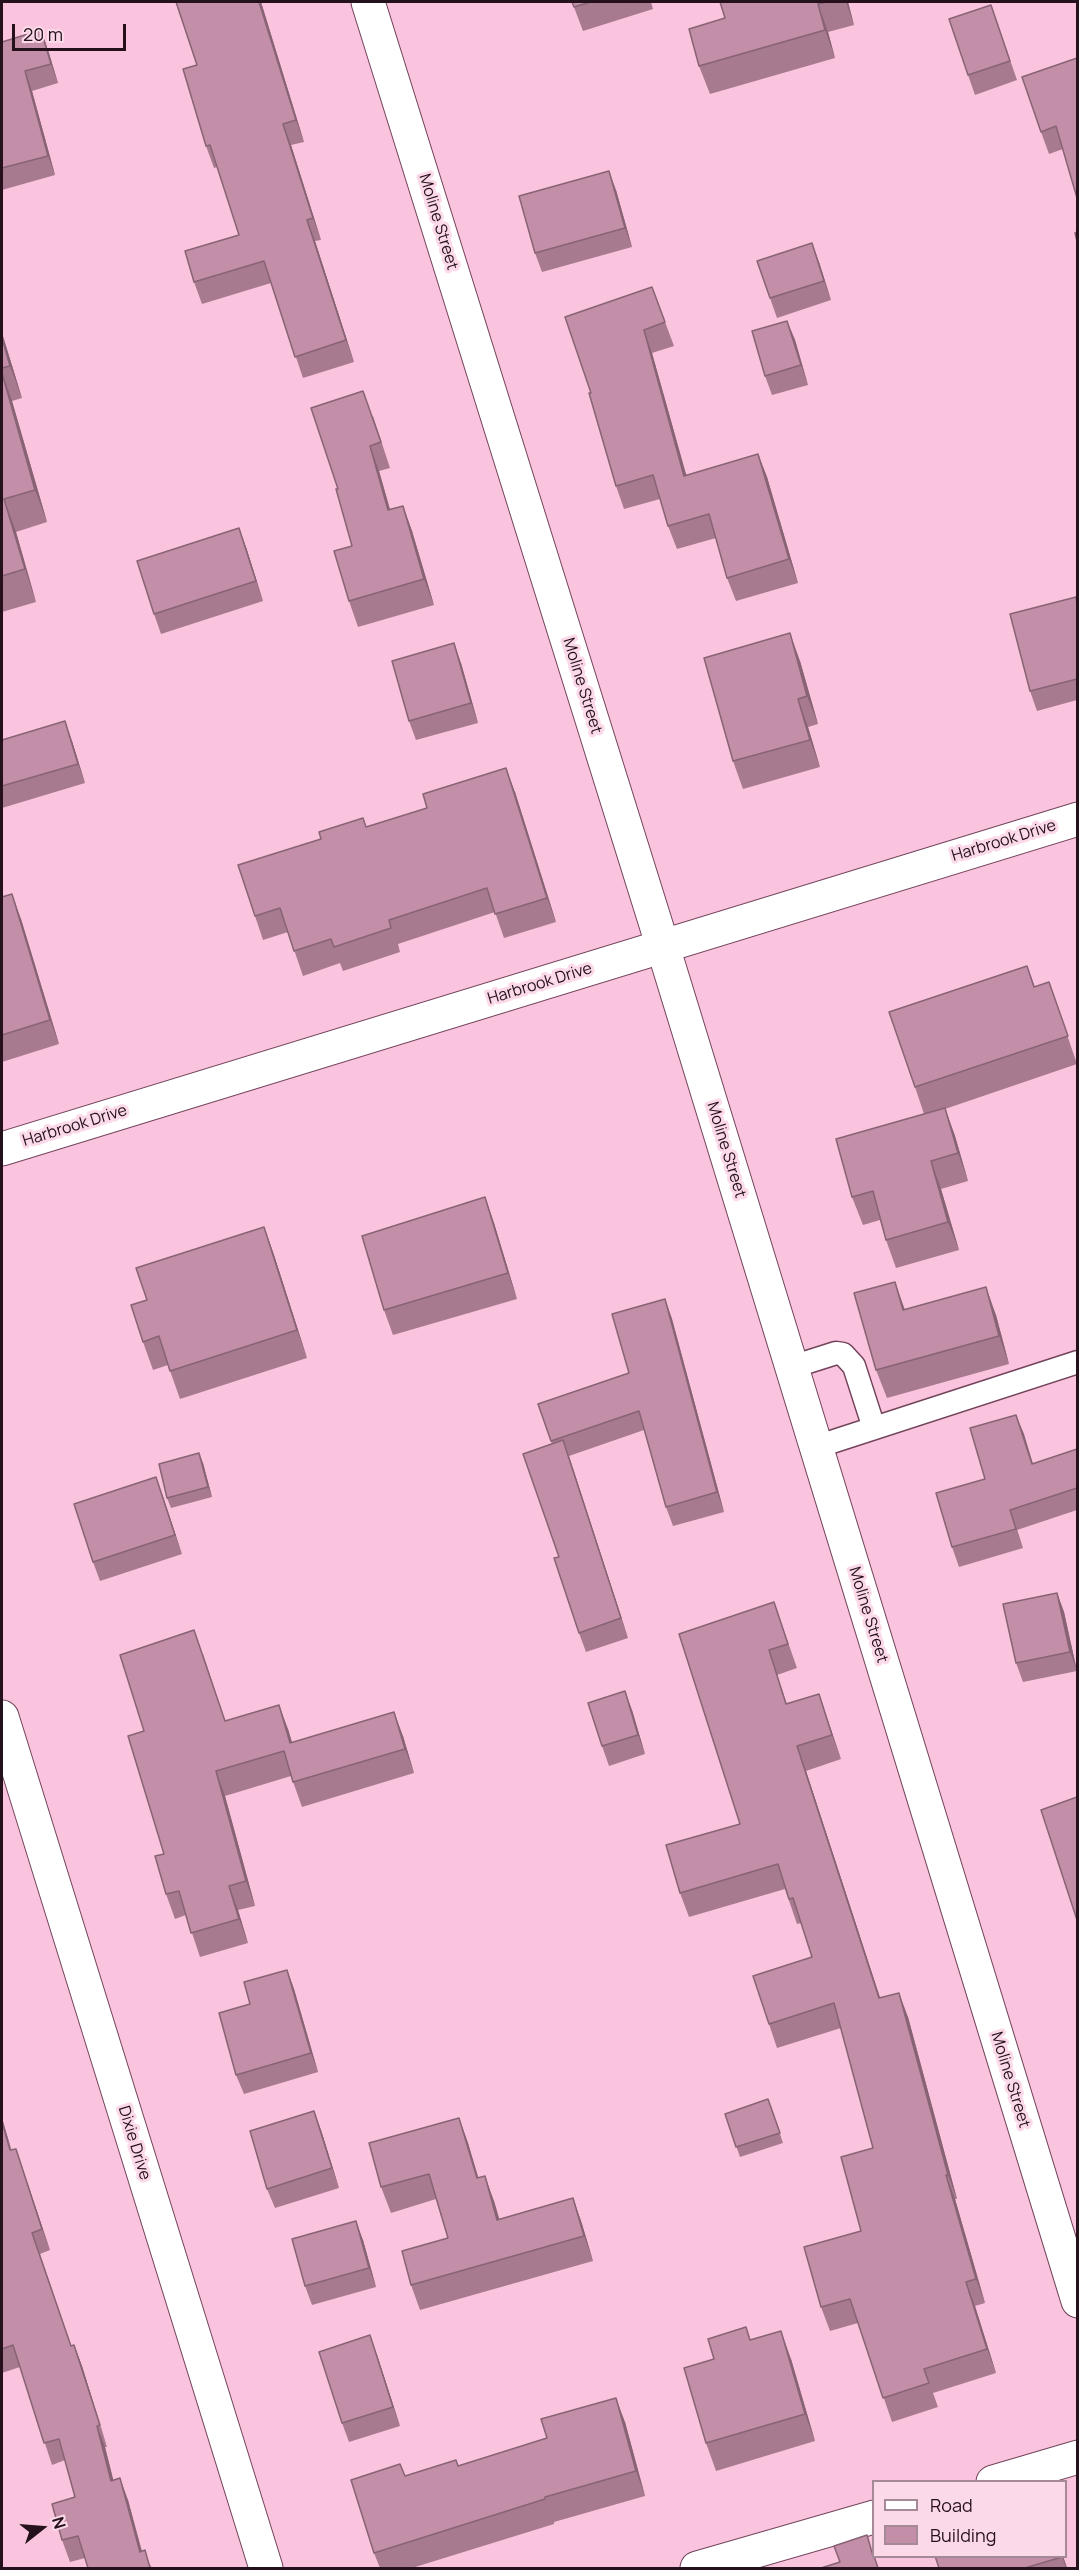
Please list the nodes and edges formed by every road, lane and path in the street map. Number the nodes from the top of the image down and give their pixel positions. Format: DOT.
graph roads {
  1 [pos="368,2"];
  2 [pos="1077,819"];
  3 [pos="663,946"];
  4 [pos="2,1149"];
  5 [pos="1077,1362"];
  6 [pos="792,1367"];
  7 [pos="874,1428"];
  8 [pos="816,1447"];
  9 [pos="2,1717"];
  10 [pos="1077,2301"];
  11 [pos="1077,2457"];
  12 [pos="996,2480"];
  13 [pos="872,2517"];
  14 [pos="266,2568"];
  15 [pos="697,2568"];
  1 -- 3 [label="street, Moline Street"];
  2 -- 3 [label="street, Harbrook Drive"];
  3 -- 4 [label="street, Harbrook Drive"];
  3 -- 6 [label="street, Moline Street"];
  5 -- 7 [label="lane"];
  6 -- 7 [label="lane"];
  6 -- 8 [label="street, Moline Street"];
  7 -- 8 [label="lane"];
  8 -- 10 [label="street, Moline Street"];
  9 -- 14 [label="street, Dixie Drive"];
  11 -- 12 [label="street"];
  13 -- 15 [label="street"];
}
